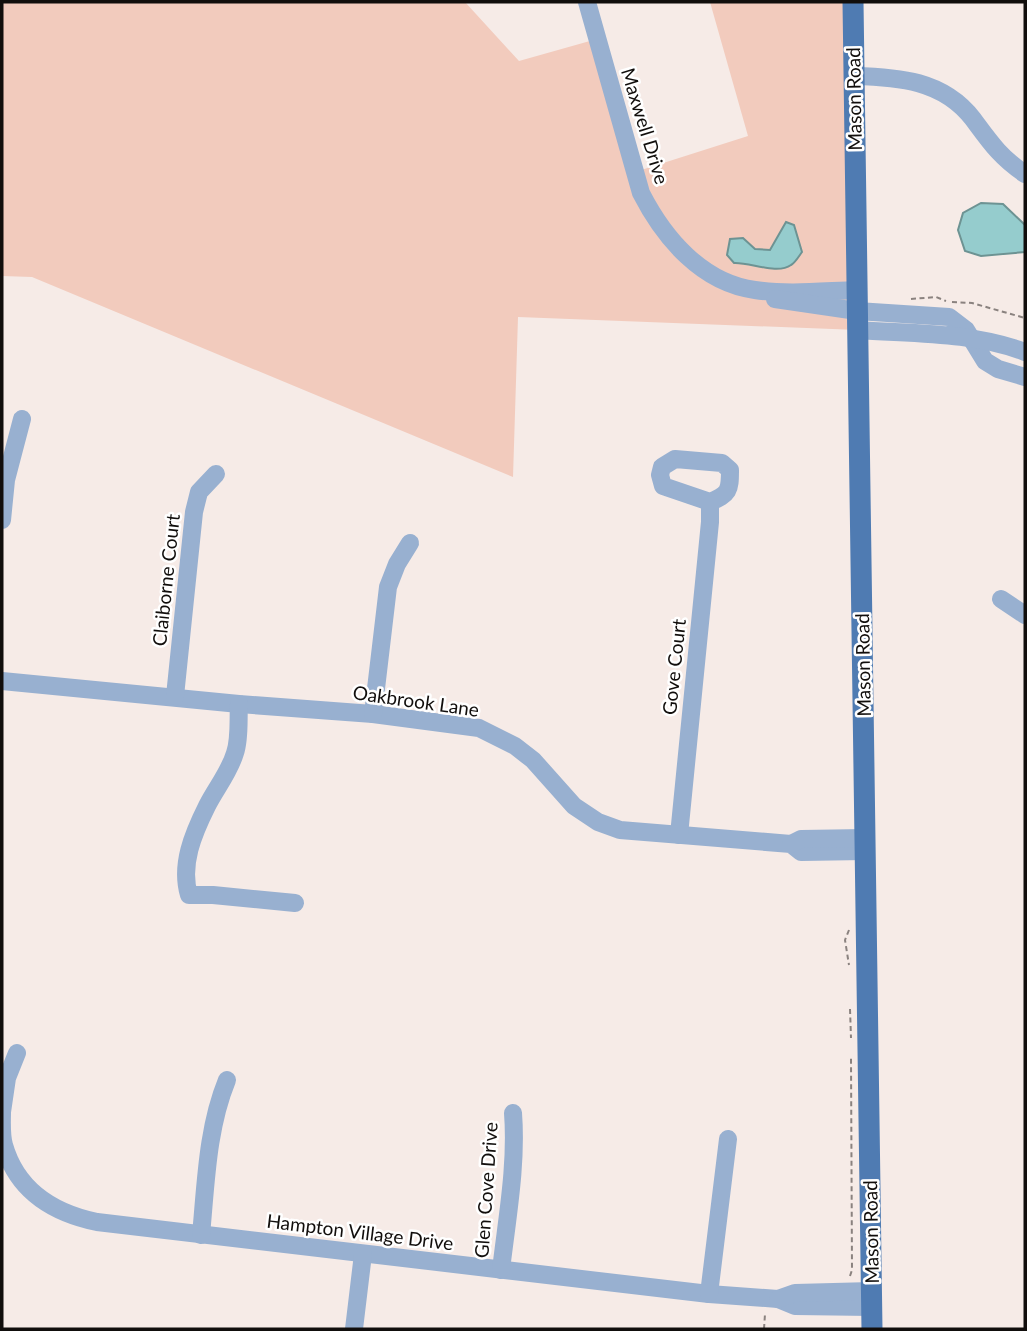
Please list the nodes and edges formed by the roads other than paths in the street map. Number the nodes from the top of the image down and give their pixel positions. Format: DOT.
graph roads {
  1 [pos="587,2"];
  2 [pos="853,2"];
  3 [pos="854,76"];
  4 [pos="1025,174"];
  5 [pos="857,311"];
  6 [pos="971,337"];
  7 [pos="1025,352"];
  8 [pos="1025,377"];
  9 [pos="22,419"];
  10 [pos="216,474"];
  11 [pos="710,502"];
  12 [pos="2,520"];
  13 [pos="410,543"];
  14 [pos="1001,599"];
  15 [pos="1025,615"];
  16 [pos="2,681"];
  17 [pos="174,696"];
  18 [pos="239,704"];
  19 [pos="373,714"];
  20 [pos="679,835"];
  21 [pos="865,845"];
  22 [pos="295,903"];
  23 [pos="17,1054"];
  24 [pos="227,1080"];
  25 [pos="2,1112"];
  26 [pos="513,1113"];
  27 [pos="728,1139"];
  28 [pos="201,1235"];
  29 [pos="363,1254"];
  30 [pos="501,1270"];
  31 [pos="709,1294"];
  32 [pos="872,1299"];
  33 [pos="354,1329"];
  34 [pos="872,1329"];
  1 -- 5 [label="street, Maxwell Drive"];
  2 -- 3 [label="main road, Mason Road"];
  3 -- 4 [label="street"];
  3 -- 5 [label="main road, Mason Road"];
  5 -- 6 [label="street, Maxwell Drive"];
  5 -- 21 [label="main road, Mason Road"];
  6 -- 7 [label="street, Maxwell Drive"];
  6 -- 8 [label="street"];
  9 -- 12 [label="street"];
  10 -- 17 [label="street, Claiborne Court"];
  11 -- 20 [label="street, Gove Court"];
  13 -- 19 [label="street"];
  14 -- 15 [label="street"];
  16 -- 17 [label="street, Oakbrook Lane"];
  17 -- 18 [label="street, Oakbrook Lane"];
  18 -- 19 [label="street, Oakbrook Lane"];
  18 -- 22 [label="street"];
  19 -- 20 [label="street, Oakbrook Lane"];
  20 -- 21 [label="street, Oakbrook Lane"];
  21 -- 32 [label="main road, Mason Road"];
  23 -- 25 [label="street, Hampton Village Drive"];
  24 -- 28 [label="street"];
  25 -- 28 [label="street, Hampton Village Drive"];
  26 -- 30 [label="street, Glen Cove Drive"];
  27 -- 31 [label="street"];
  28 -- 29 [label="street, Hampton Village Drive"];
  29 -- 30 [label="street, Hampton Village Drive"];
  29 -- 33 [label="street"];
  30 -- 31 [label="street, Hampton Village Drive"];
  31 -- 32 [label="street, Hampton Village Drive"];
  32 -- 34 [label="main road, Mason Road"];
}
